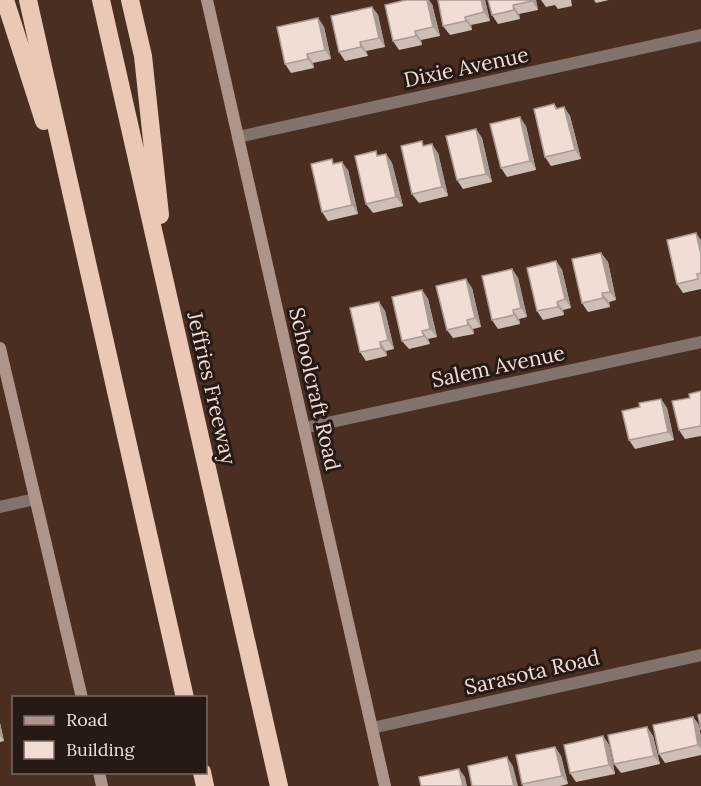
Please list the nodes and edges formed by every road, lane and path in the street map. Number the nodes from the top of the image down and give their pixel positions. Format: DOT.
graph roads {
  1 [pos="5,0"];
  2 [pos="28,0"];
  3 [pos="101,0"];
  4 [pos="130,0"];
  5 [pos="207,0"];
  6 [pos="701,35"];
  7 [pos="238,137"];
  8 [pos="77,222"];
  9 [pos="169,301"];
  10 [pos="701,342"];
  11 [pos="0,348"];
  12 [pos="304,428"];
  13 [pos="35,499"];
  14 [pos="0,507"];
  15 [pos="701,655"];
  16 [pos="82,696"];
  17 [pos="185,696"];
  18 [pos="372,728"];
  19 [pos="279,786"];
  20 [pos="385,786"];
  1 -- 8 [label="highway"];
  2 -- 8 [label="highway"];
  3 -- 9 [label="highway, Jeffries Freeway"];
  4 -- 9 [label="highway"];
  5 -- 7 [label="main road, Schoolcraft Road"];
  6 -- 7 [label="street, Dixie Avenue"];
  7 -- 12 [label="main road, Schoolcraft Road"];
  8 -- 17 [label="highway"];
  9 -- 19 [label="highway, Jeffries Freeway"];
  10 -- 12 [label="street, Salem Avenue"];
  11 -- 13 [label="main road"];
  12 -- 18 [label="main road, Schoolcraft Road"];
  13 -- 14 [label="street"];
  13 -- 16 [label="main road"];
  15 -- 18 [label="street, Sarasota Road"];
  18 -- 20 [label="main road, Schoolcraft Road"];
}
